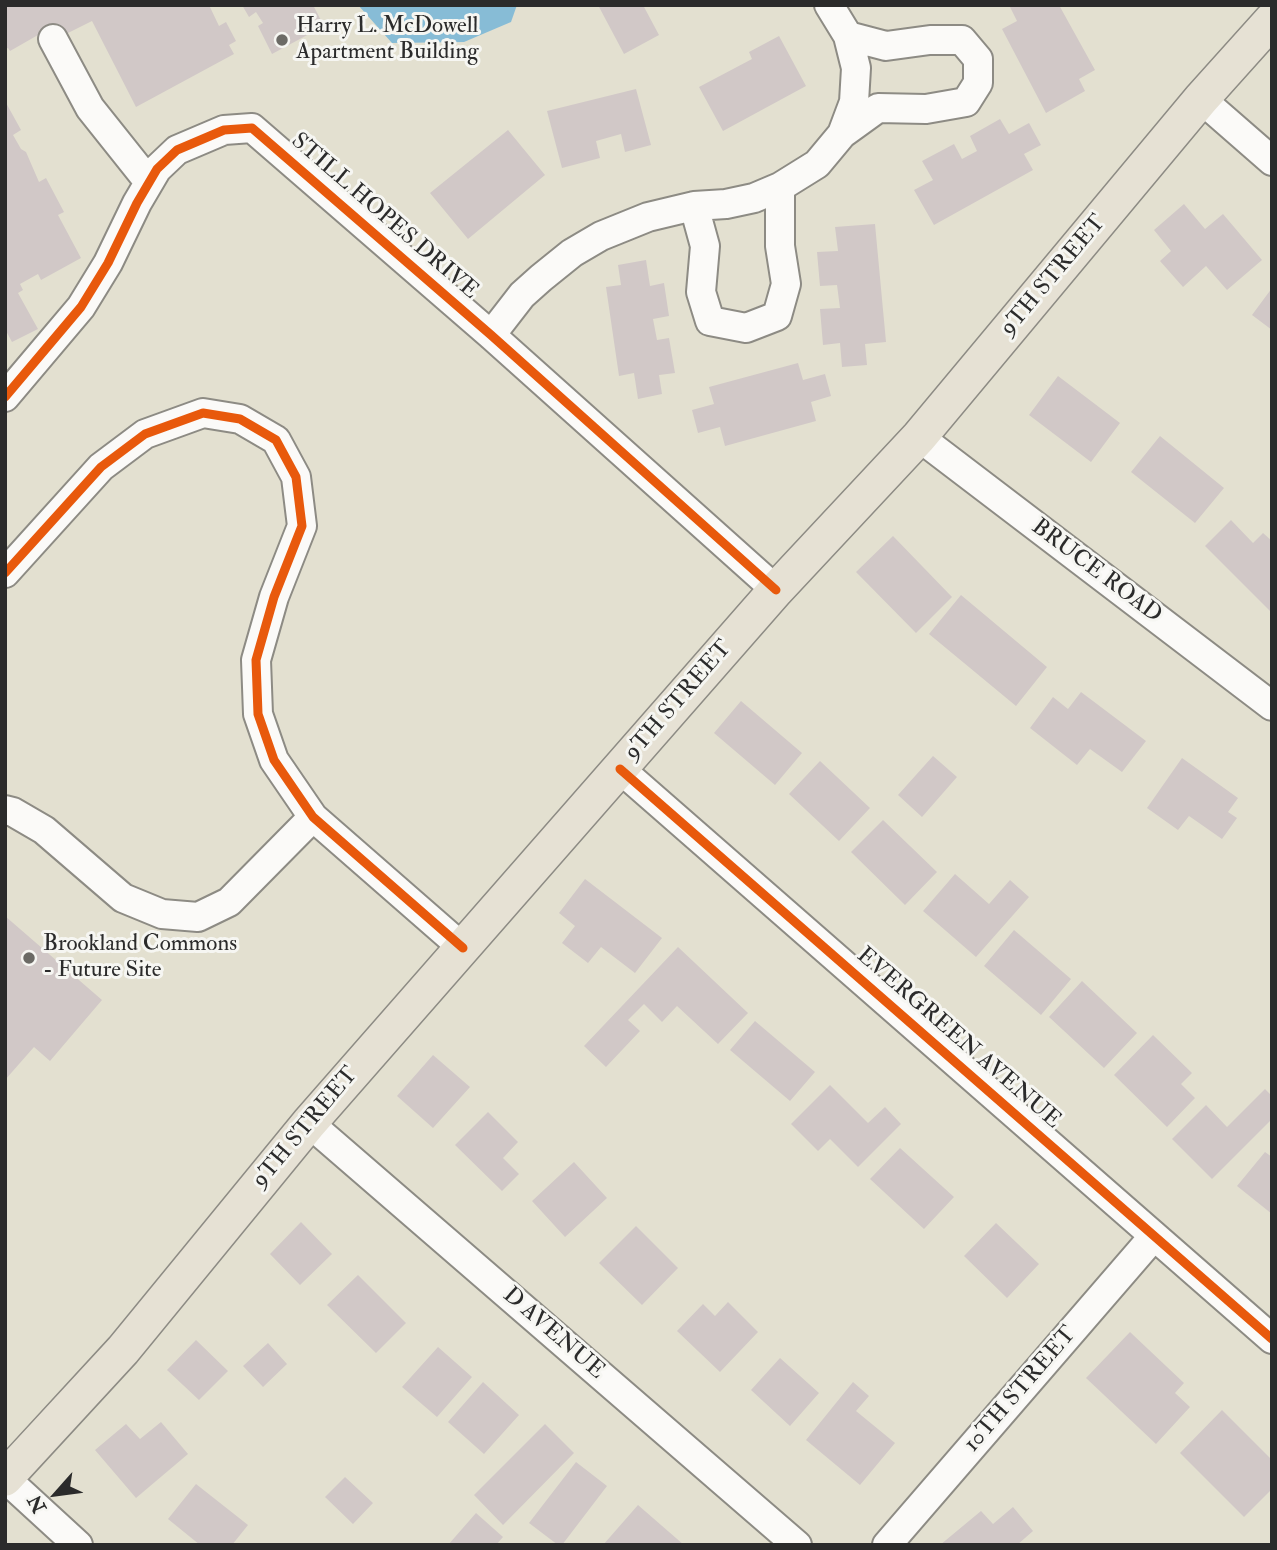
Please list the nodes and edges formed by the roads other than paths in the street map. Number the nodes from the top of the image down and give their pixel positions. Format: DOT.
graph roads {
  1 [pos="829,5"];
  2 [pos="1272,20"];
  3 [pos="848,36"];
  4 [pos="53,39"];
  5 [pos="1201,99"];
  6 [pos="842,134"];
  7 [pos="1272,160"];
  8 [pos="149,182"];
  9 [pos="780,187"];
  10 [pos="694,206"];
  11 [pos="491,335"];
  12 [pos="5,397"];
  13 [pos="919,437"];
  14 [pos="5,573"];
  15 [pos="776,590"];
  16 [pos="1272,706"];
  17 [pos="620,769"];
  18 [pos="5,810"];
  19 [pos="313,817"];
  20 [pos="463,948"];
  21 [pos="309,1123"];
  22 [pos="1154,1236"];
  23 [pos="1272,1339"];
  24 [pos="5,1478"];
  25 [pos="78,1545"];
  26 [pos="797,1545"];
  27 [pos="887,1545"];
  1 -- 3 [label="street"];
  2 -- 5 [label="main road, 9TH STREET"];
  3 -- 6 [label="street"];
  3 -- 6 [label="street"];
  4 -- 8 [label="street"];
  5 -- 7 [label="street"];
  5 -- 13 [label="main road, 9TH STREET"];
  6 -- 9 [label="street"];
  8 -- 11 [label="street, STILL HOPES DRIVE"];
  8 -- 12 [label="street, STILL HOPES DRIVE"];
  9 -- 10 [label="street"];
  9 -- 10 [label="street"];
  10 -- 11 [label="street"];
  11 -- 15 [label="street, STILL HOPES DRIVE"];
  13 -- 15 [label="main road, 9TH STREET"];
  13 -- 16 [label="street, BRUCE ROAD"];
  14 -- 19 [label="street"];
  15 -- 17 [label="main road, 9TH STREET"];
  17 -- 20 [label="main road, 9TH STREET"];
  17 -- 22 [label="street, EVERGREEN AVENUE"];
  18 -- 19 [label="street"];
  19 -- 20 [label="street"];
  20 -- 21 [label="main road, 9TH STREET"];
  21 -- 24 [label="main road, 9TH STREET"];
  21 -- 26 [label="street, D AVENUE"];
  22 -- 23 [label="street, EVERGREEN AVENUE"];
  22 -- 27 [label="street, 10TH STREET"];
  24 -- 25 [label="street"];
}
